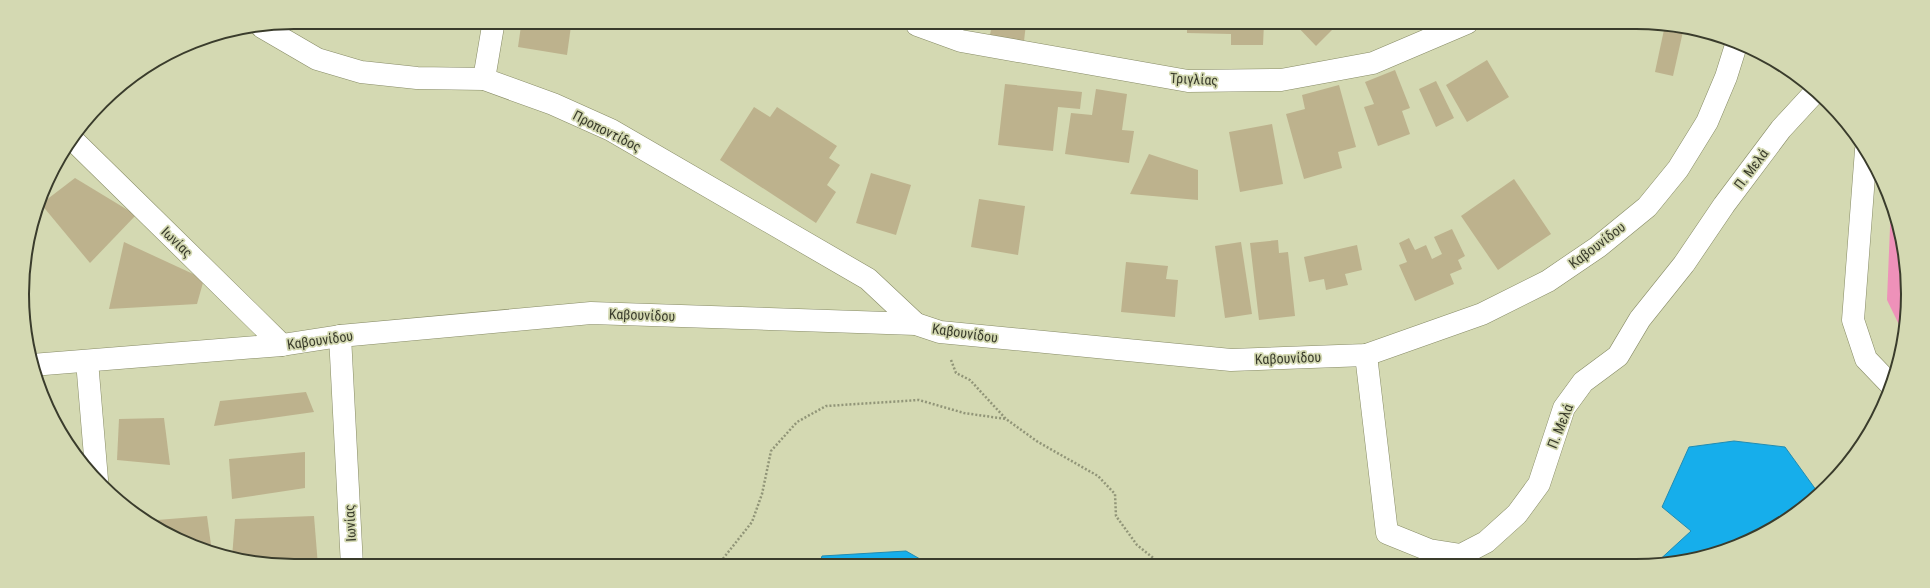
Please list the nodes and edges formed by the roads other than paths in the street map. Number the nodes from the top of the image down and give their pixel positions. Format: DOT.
graph roads {
  1 [pos="492,29"];
  2 [pos="940,29"];
  3 [pos="1451,29"];
  4 [pos="268,30"];
  5 [pos="962,33"];
  6 [pos="1735,48"];
  7 [pos="484,79"];
  8 [pos="1812,96"];
  9 [pos="77,143"];
  10 [pos="1865,162"];
  11 [pos="916,324"];
  12 [pos="340,336"];
  13 [pos="282,345"];
  14 [pos="1366,355"];
  15 [pos="87,361"];
  16 [pos="38,365"];
  17 [pos="1886,380"];
  18 [pos="96,470"];
  19 [pos="352,559"];
  1 -- 7 [label="street"];
  2 -- 5 [label="street, Τριγλίας"];
  3 -- 5 [label="street, Τριγλίας"];
  4 -- 7 [label="street, Προποντίδος"];
  6 -- 14 [label="street, Καβουνίδου"];
  7 -- 11 [label="street, Προποντίδος"];
  8 -- 14 [label="street, Π. Μελά"];
  9 -- 13 [label="street, Ιωνίας"];
  10 -- 17 [label="street"];
  11 -- 12 [label="street, Καβουνίδου"];
  11 -- 14 [label="street, Καβουνίδου"];
  12 -- 13 [label="street, Καβουνίδου"];
  12 -- 19 [label="street, Ιωνίας"];
  13 -- 15 [label="street, Καβουνίδου"];
  15 -- 16 [label="street, Καβουνίδου"];
  15 -- 18 [label="street"];
}
